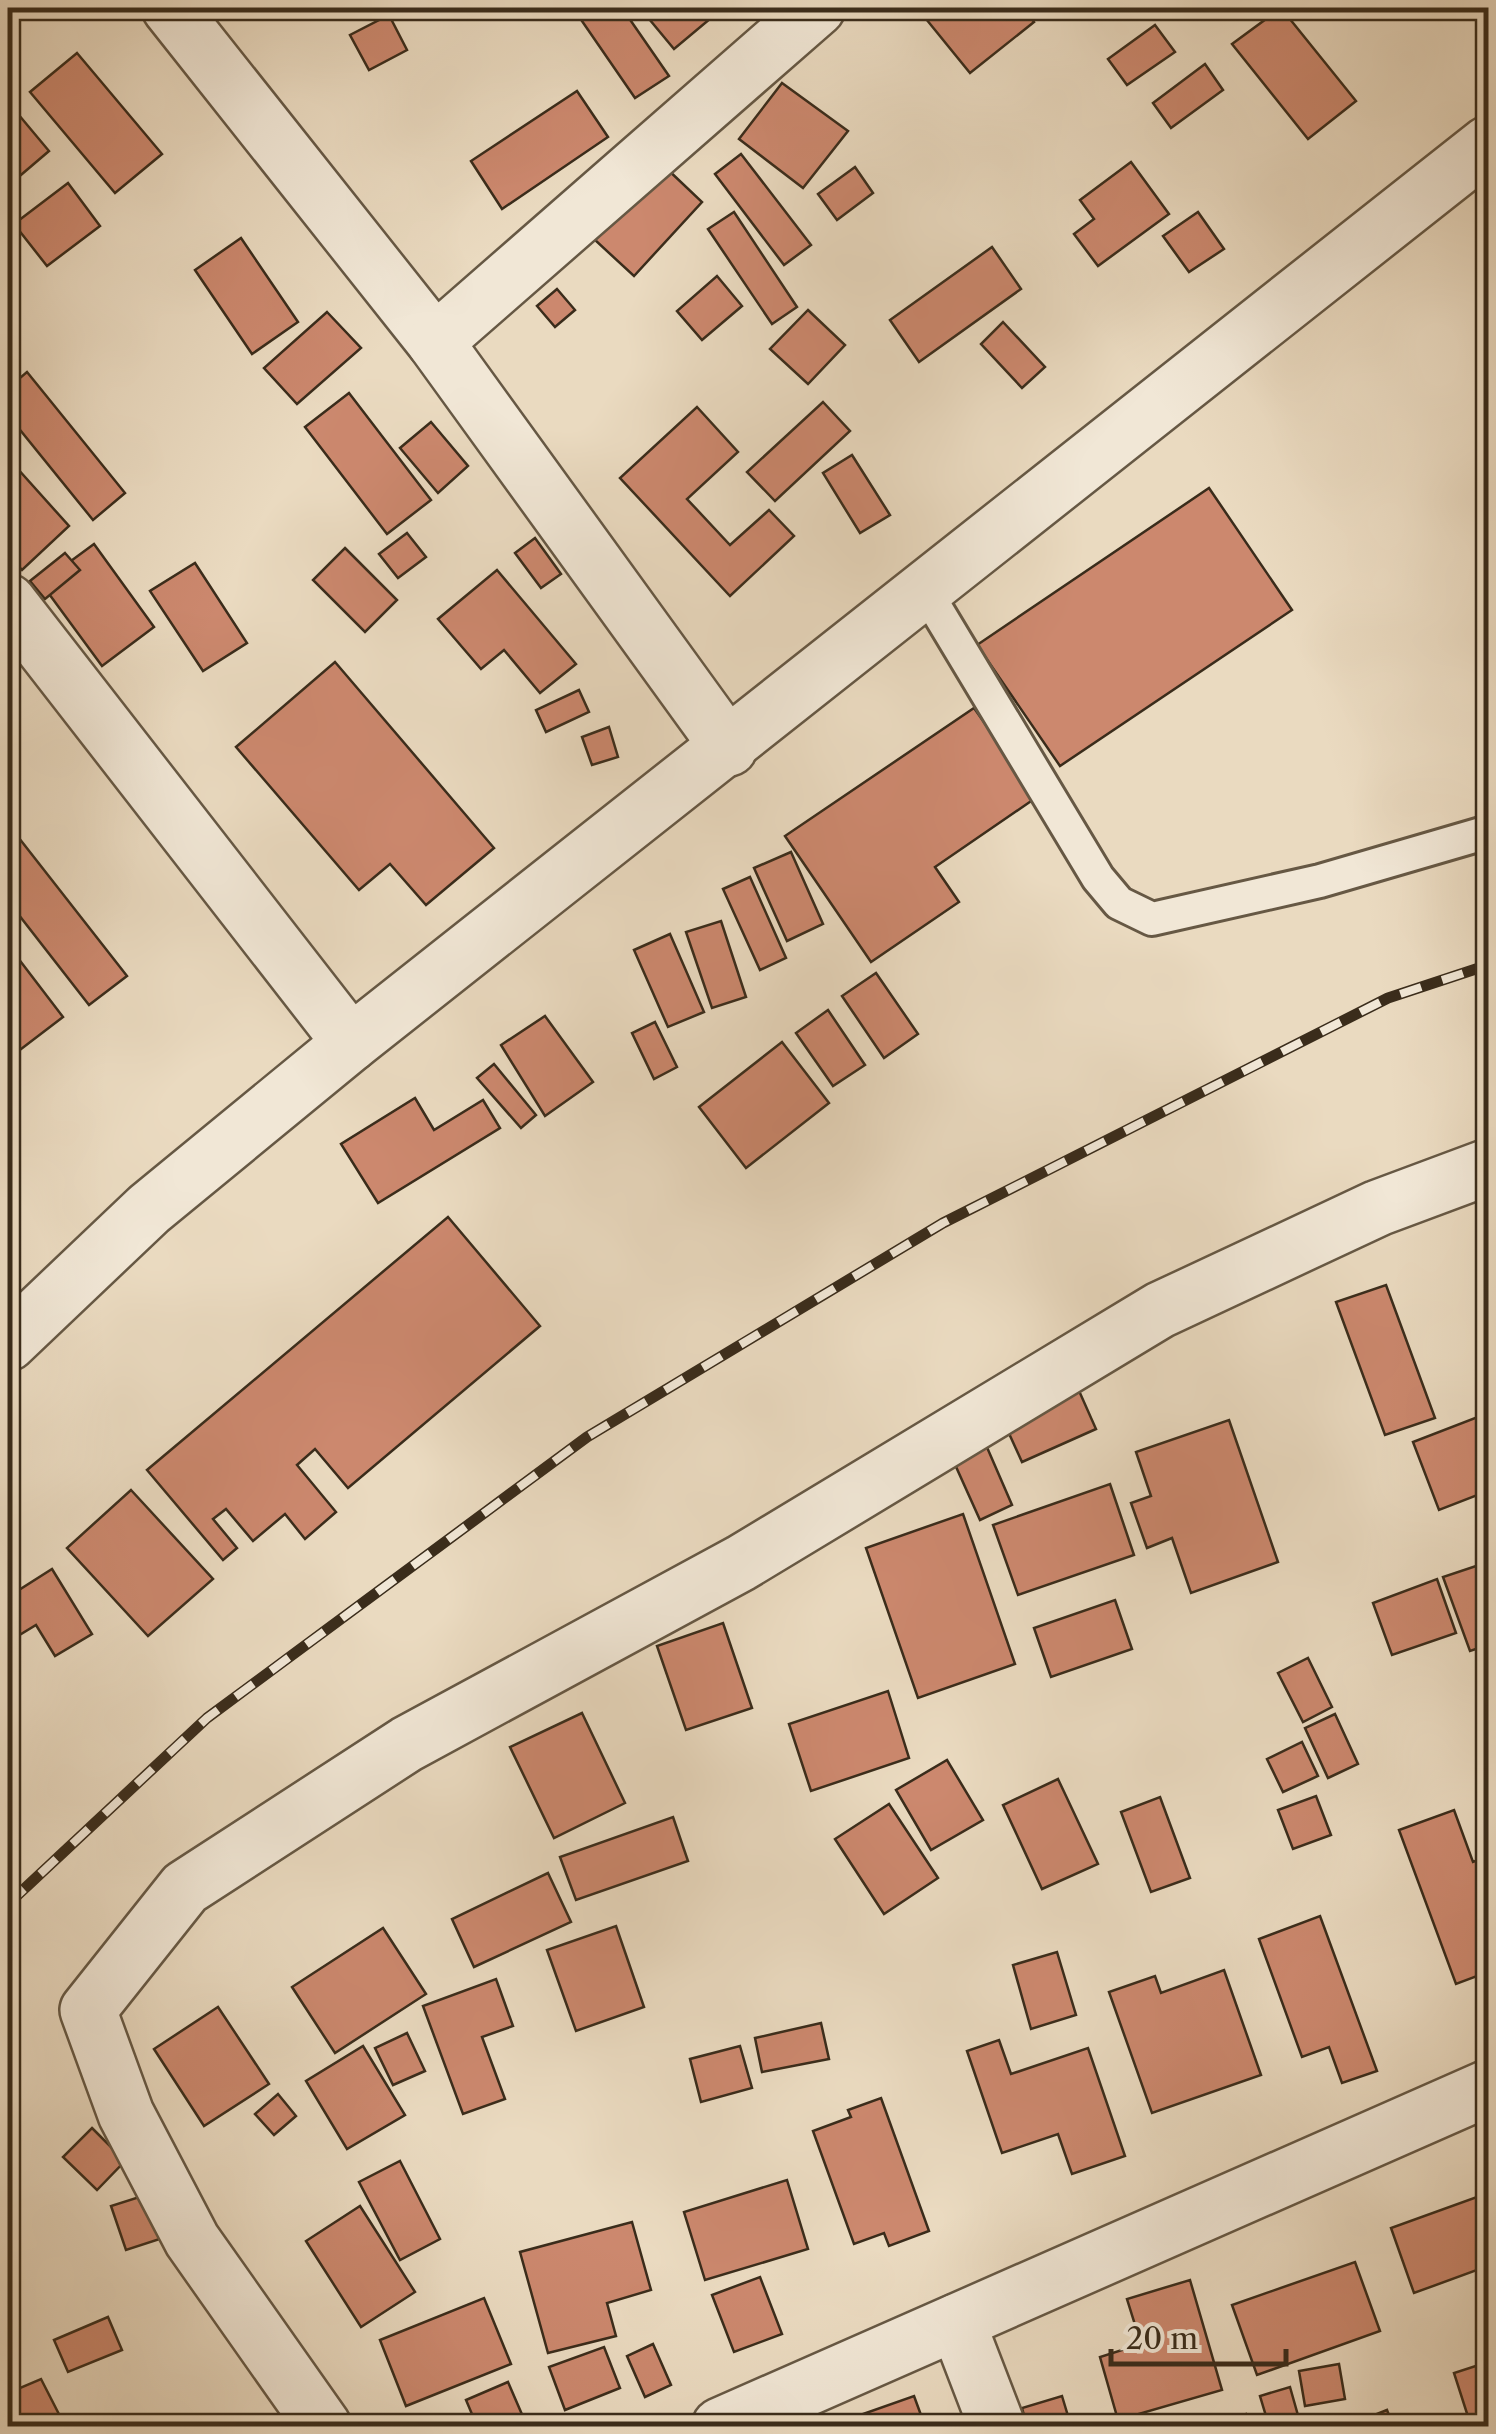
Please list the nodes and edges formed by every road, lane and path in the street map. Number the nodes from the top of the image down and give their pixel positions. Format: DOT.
graph roads {
  1 [pos="170,8"];
  2 [pos="817,8"];
  3 [pos="1485,154"];
  4 [pos="435,342"];
  5 [pos="926,592"];
  6 [pos="8,602"];
  7 [pos="729,748"];
  8 [pos="1488,832"];
  9 [pos="351,1043"];
  10 [pos="1488,1167"];
  11 [pos="8,1343"];
  12 [pos="1488,2088"];
  13 [pos="957,2322"];
  14 [pos="323,2426"];
  15 [pos="720,2426"];
  16 [pos="997,2426"];
  1 -- 4 [label="street"];
  2 -- 4 [label="street"];
  3 -- 5 [label="street"];
  4 -- 7 [label="street"];
  5 -- 7 [label="street"];
  5 -- 8 [label="lane"];
  6 -- 9 [label="street"];
  7 -- 9 [label="street"];
  9 -- 11 [label="street"];
  10 -- 14 [label="street"];
  12 -- 13 [label="street"];
  13 -- 15 [label="street"];
  13 -- 16 [label="street"];
}
